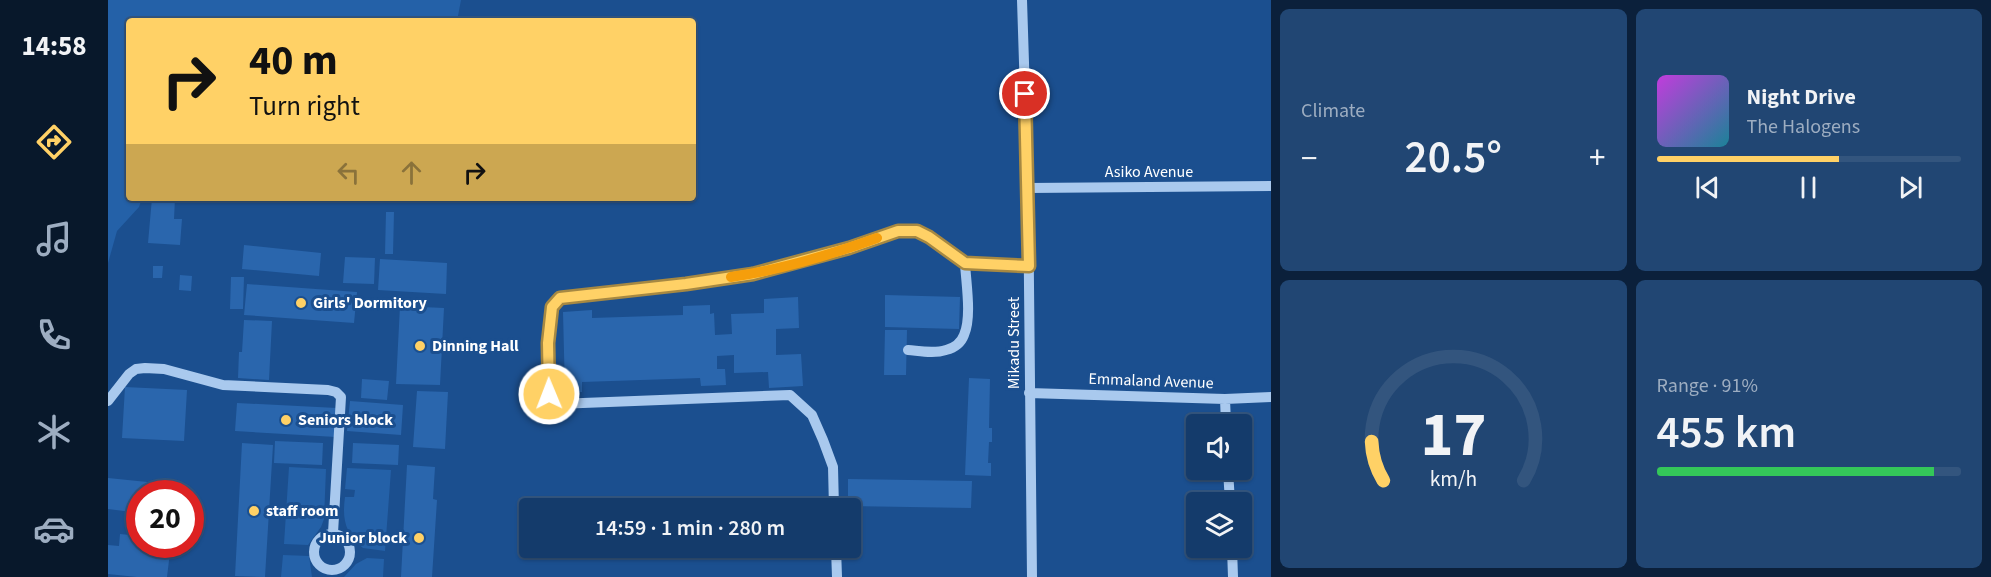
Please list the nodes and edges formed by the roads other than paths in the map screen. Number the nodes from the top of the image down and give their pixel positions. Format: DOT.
graph roads {
  1 [pos="1022,0"];
  2 [pos="1271,186"];
  3 [pos="1028,188"];
  4 [pos="965,263"];
  5 [pos="1029,266"];
  6 [pos="908,350"];
  7 [pos="1029,393"];
  8 [pos="1271,397"];
  9 [pos="1225,399"];
  10 [pos="108,401"];
  11 [pos="1226,414"];
  12 [pos="834,498"];
  13 [pos="333,533"];
  14 [pos="836,558"];
  15 [pos="1232,558"];
  16 [pos="330,574"];
  17 [pos="837,577"];
  18 [pos="1032,577"];
  19 [pos="1233,577"];
  1 -- 3 [label="street, Mikadu Street"];
  2 -- 3 [label="street, Asiko Avenue"];
  3 -- 5 [label="street, Mikadu Street"];
  4 -- 5 [label="street"];
  4 -- 6 [label="street"];
  4 -- 12 [label="street"];
  5 -- 7 [label="street, Mikadu Street"];
  7 -- 9 [label="street, Emmaland Avenue"];
  7 -- 18 [label="street, Mikadu Street"];
  8 -- 9 [label="street, Emmaland Avenue"];
  9 -- 11 [label="street"];
  10 -- 13 [label="street"];
  13 -- 16 [label="street"];
  13 -- 16 [label="street"];
  14 -- 17 [label="street"];
  15 -- 19 [label="street"];
}
